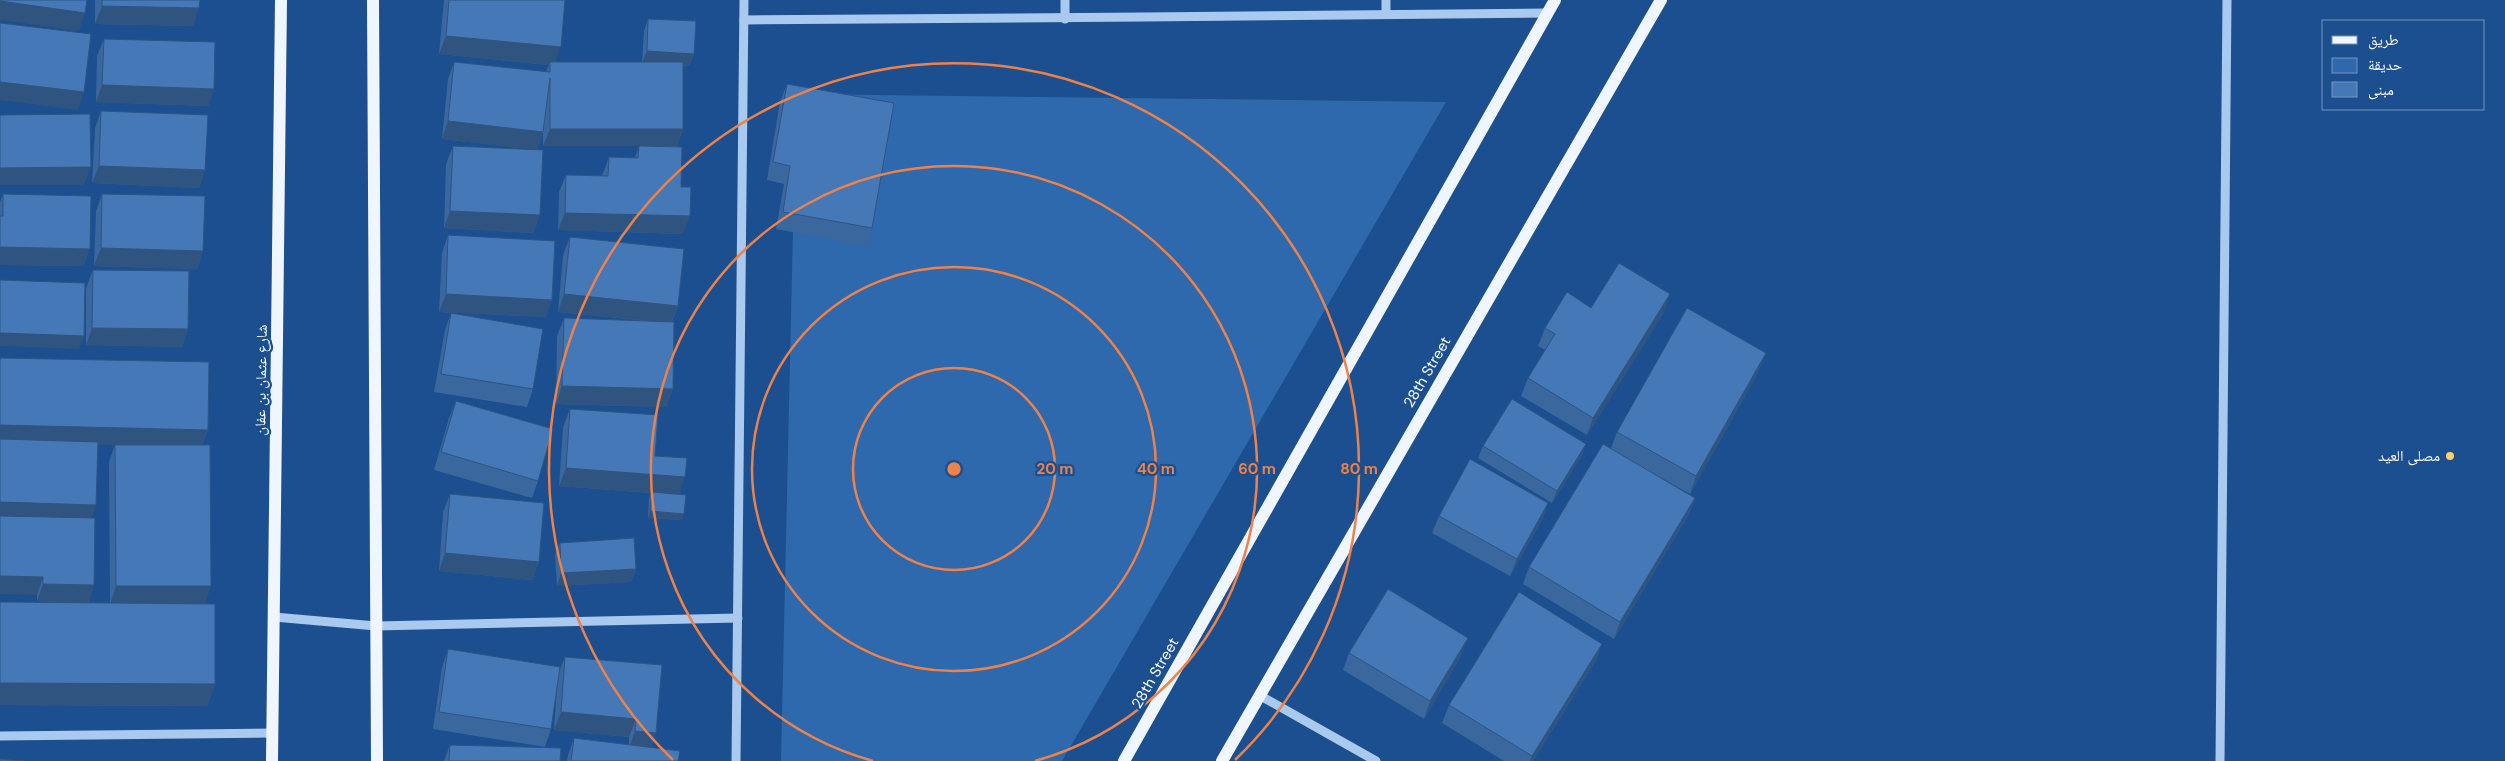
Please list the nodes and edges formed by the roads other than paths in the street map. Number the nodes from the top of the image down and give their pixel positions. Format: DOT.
graph roads {
  1 [pos="281,0"];
  2 [pos="373,0"];
  3 [pos="744,0"];
  4 [pos="1065,0"];
  5 [pos="1386,0"];
  6 [pos="1555,0"];
  7 [pos="1660,0"];
  8 [pos="2227,0"];
  9 [pos="1547,13"];
  10 [pos="1386,14"];
  11 [pos="1064,19"];
  12 [pos="744,20"];
  13 [pos="274,617"];
  14 [pos="738,618"];
  15 [pos="376,626"];
  16 [pos="1259,695"];
  17 [pos="273,733"];
  18 [pos="0,736"];
  19 [pos="272,761"];
  20 [pos="377,761"];
  21 [pos="736,761"];
  22 [pos="1124,761"];
  23 [pos="1222,761"];
  24 [pos="1376,761"];
  25 [pos="2220,761"];
  1 -- 13 [label="main road, شارع عثمان بن عفان"];
  2 -- 15 [label="main road"];
  3 -- 12 [label="street"];
  4 -- 11 [label="street"];
  5 -- 10 [label="street"];
  6 -- 9 [label="main road, 28th Street"];
  7 -- 16 [label="main road, 28th Street"];
  8 -- 25 [label="street"];
  9 -- 10 [label="street"];
  9 -- 22 [label="main road, 28th Street"];
  10 -- 11 [label="street"];
  11 -- 12 [label="street"];
  12 -- 14 [label="street"];
  13 -- 15 [label="street"];
  13 -- 17 [label="main road, شارع عثمان بن عفان"];
  14 -- 15 [label="street"];
  14 -- 21 [label="street"];
  15 -- 20 [label="main road"];
  16 -- 23 [label="main road, 28th Street"];
  16 -- 24 [label="street"];
  17 -- 18 [label="street"];
  17 -- 19 [label="main road, شارع عثمان بن عفان"];
}
